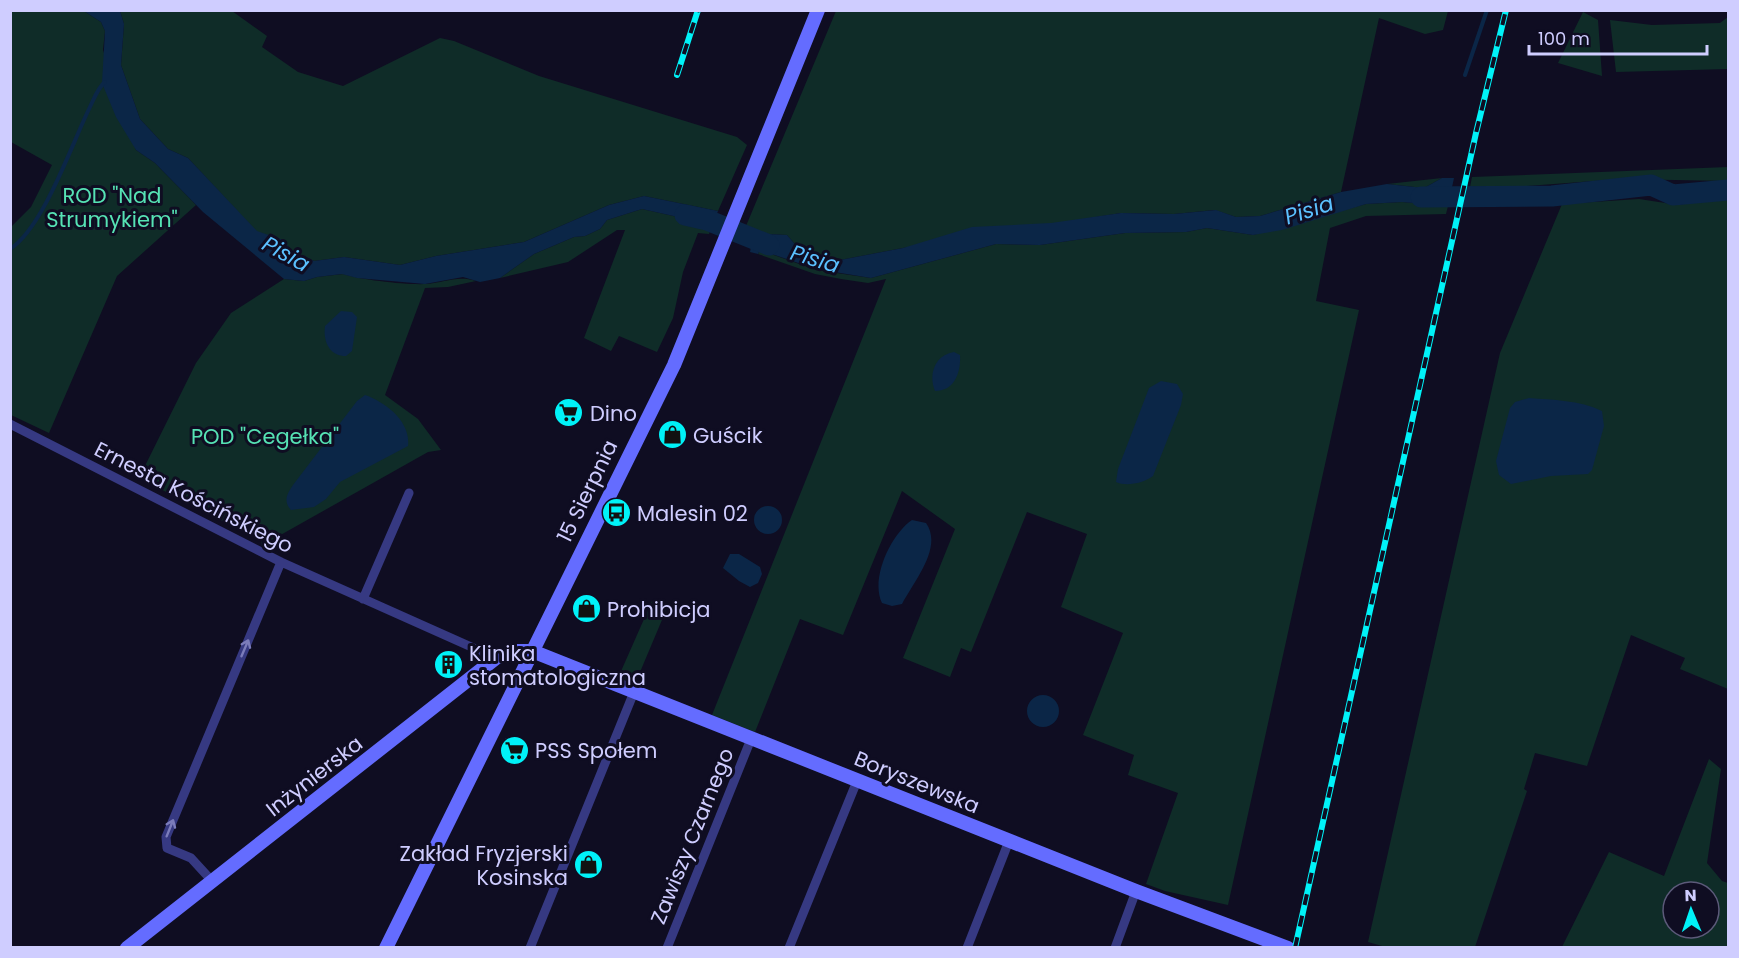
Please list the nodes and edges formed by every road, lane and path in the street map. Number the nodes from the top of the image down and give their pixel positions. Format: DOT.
graph roads {
  1 [pos="818,10"];
  2 [pos="10,424"];
  3 [pos="409,493"];
  4 [pos="281,562"];
  5 [pos="363,599"];
  6 [pos="532,651"];
  7 [pos="496,658"];
  8 [pos="634,692"];
  9 [pos="752,739"];
  10 [pos="857,781"];
  11 [pos="1009,841"];
  12 [pos="213,882"];
  13 [pos="1136,891"];
  14 [pos="127,948"];
  15 [pos="386,948"];
  16 [pos="530,948"];
  17 [pos="666,948"];
  18 [pos="789,948"];
  19 [pos="967,948"];
  20 [pos="1114,948"];
  21 [pos="1288,948"];
  1 -- 6 [label="street, 15 Sierpnia"];
  2 -- 4 [label="street, Ernesta Kościńskiego"];
  3 -- 5 [label="street"];
  4 -- 5 [label="street, Ernesta Kościńskiego"];
  12 -- 4 [label="street, one-way"];
  5 -- 7 [label="street, Ernesta Kościńskiego"];
  6 -- 7 [label="street, Inżynierska"];
  6 -- 8 [label="street, Boryszewska"];
  6 -- 15 [label="street, 15 Sierpnia"];
  7 -- 12 [label="street, Inżynierska"];
  8 -- 9 [label="street, Boryszewska"];
  8 -- 16 [label="street"];
  9 -- 10 [label="street, Boryszewska"];
  9 -- 17 [label="street, Zawiszy Czarnego"];
  10 -- 11 [label="street, Boryszewska"];
  10 -- 18 [label="street"];
  11 -- 13 [label="street, Boryszewska"];
  11 -- 19 [label="street"];
  12 -- 14 [label="street, Inżynierska"];
  13 -- 20 [label="street"];
  13 -- 21 [label="street, Boryszewska"];
}
